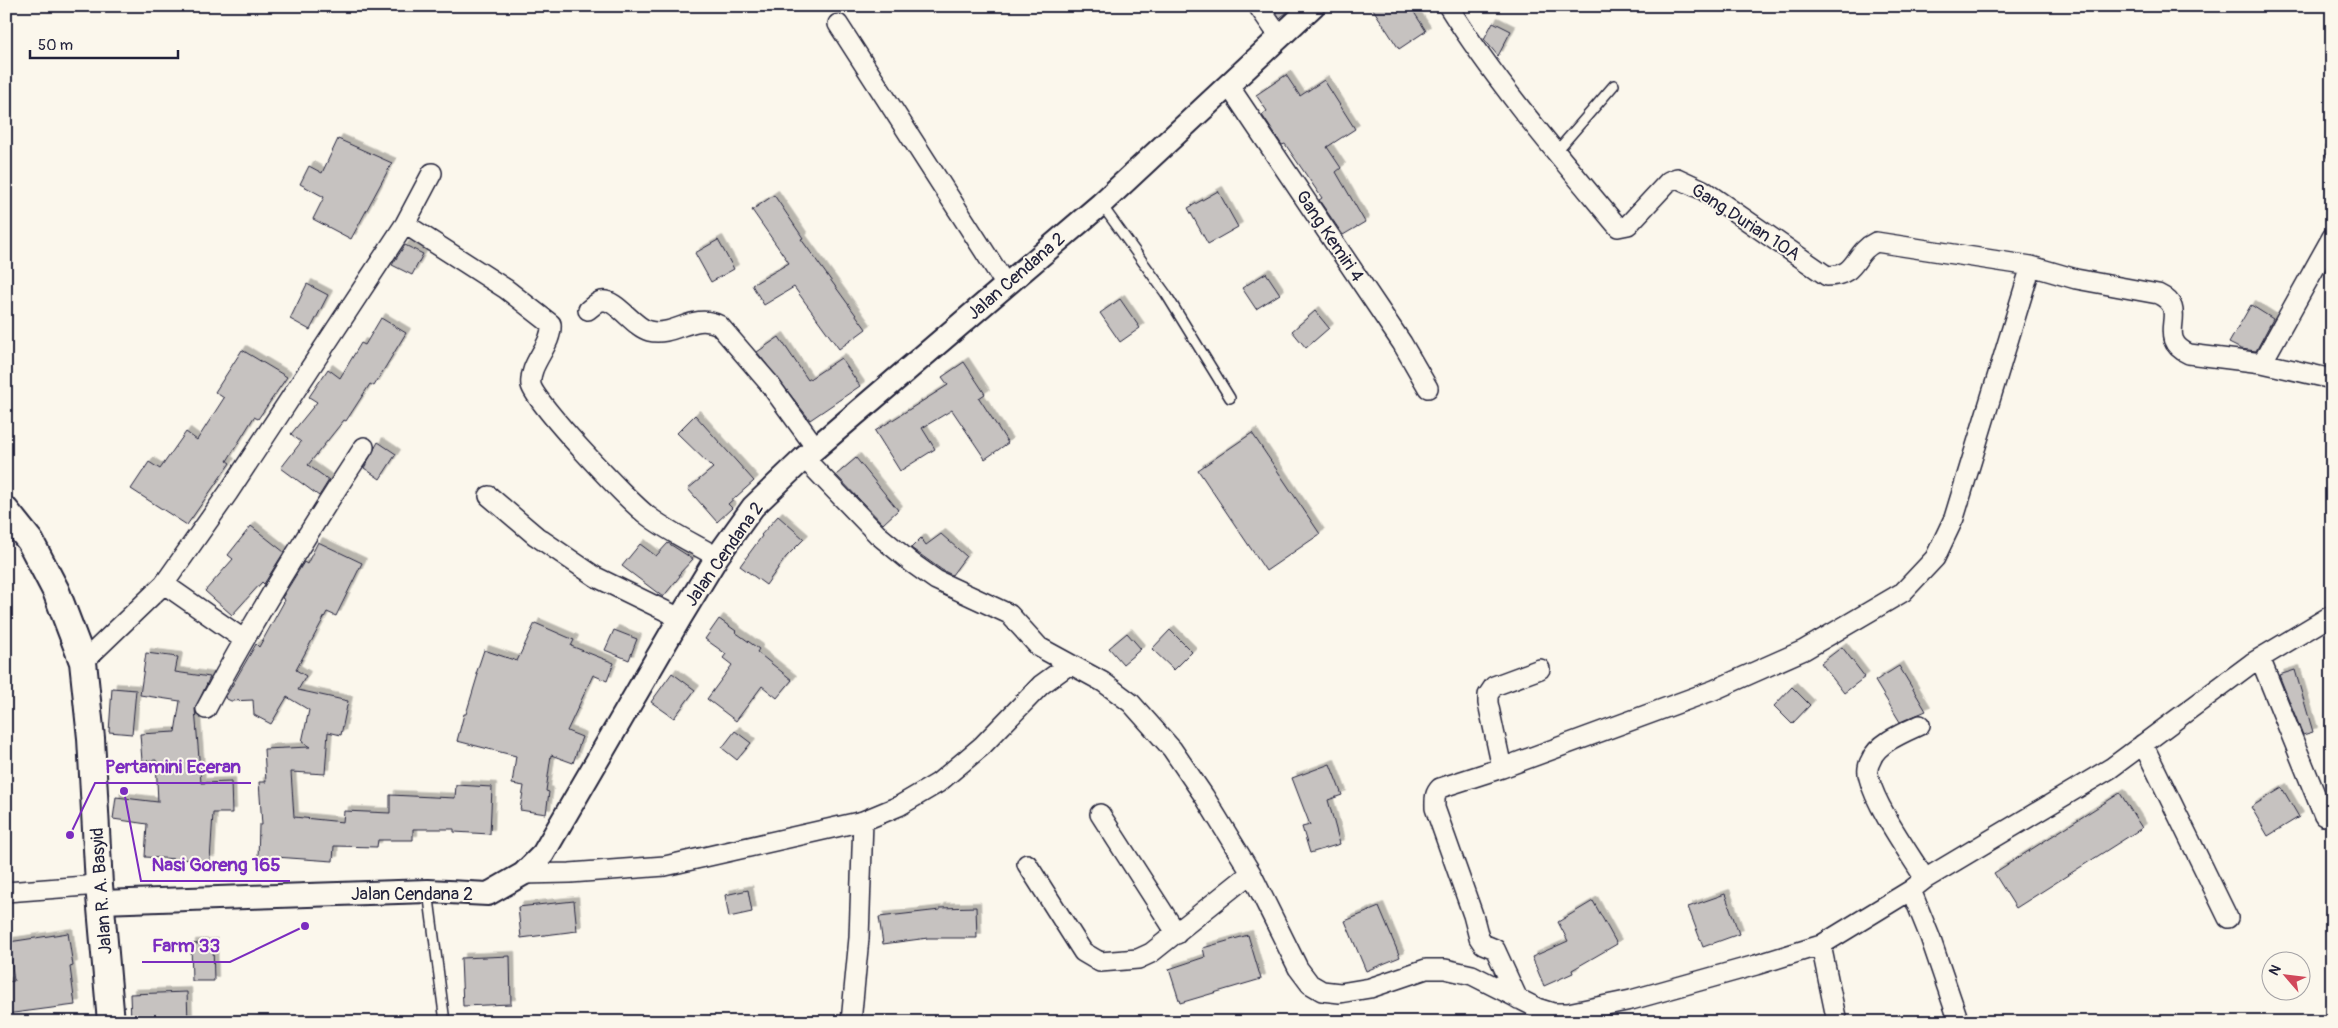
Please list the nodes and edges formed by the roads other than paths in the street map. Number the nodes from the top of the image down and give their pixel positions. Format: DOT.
graph roads {
  1 [pos="1258,6"];
  2 [pos="1313,6"];
  3 [pos="1448,6"];
  4 [pos="838,24"];
  5 [pos="1279,36"];
  6 [pos="1614,84"];
  7 [pos="1229,86"];
  8 [pos="1556,152"];
  9 [pos="432,173"];
  10 [pos="1101,204"];
  11 [pos="405,224"];
  12 [pos="2332,237"];
  13 [pos="2031,266"];
  14 [pos="1006,285"];
  15 [pos="588,310"];
  16 [pos="2262,363"];
  17 [pos="2332,379"];
  18 [pos="1428,388"];
  19 [pos="1230,398"];
  20 [pos="364,446"];
  21 [pos="810,453"];
  22 [pos="489,496"];
  23 [pos="6,511"];
  24 [pos="717,557"];
  25 [pos="164,584"];
  26 [pos="2332,615"];
  27 [pos="680,618"];
  28 [pos="243,639"];
  29 [pos="2260,658"];
  30 [pos="83,662"];
  31 [pos="1070,664"];
  32 [pos="1540,669"];
  33 [pos="206,709"];
  34 [pos="1920,725"];
  35 [pos="2143,744"];
  36 [pos="1502,768"];
  37 [pos="1100,814"];
  38 [pos="2324,816"];
  39 [pos="863,821"];
  40 [pos="1028,864"];
  41 [pos="1251,873"];
  42 [pos="523,874"];
  43 [pos="1918,884"];
  44 [pos="428,891"];
  45 [pos="6,892"];
  46 [pos="100,893"];
  47 [pos="2228,918"];
  48 [pos="1177,934"];
  49 [pos="1821,944"];
  50 [pos="1518,999"];
  51 [pos="1539,1015"];
  52 [pos="112,1022"];
  53 [pos="445,1022"];
  54 [pos="851,1022"];
  55 [pos="1837,1022"];
  56 [pos="1959,1022"];
  1 -- 5 [label="street"];
  2 -- 5 [label="street, Jalan Cendana 2"];
  3 -- 8 [label="street, Gang Durian 10A"];
  4 -- 14 [label="street"];
  5 -- 7 [label="street, Jalan Cendana 2"];
  6 -- 8 [label="lane"];
  7 -- 10 [label="street, Jalan Cendana 2"];
  7 -- 18 [label="street, Gang Kemiri 4"];
  8 -- 13 [label="street, Gang Durian 10A"];
  9 -- 11 [label="street"];
  10 -- 14 [label="street, Jalan Cendana 2"];
  10 -- 19 [label="lane"];
  11 -- 24 [label="street"];
  11 -- 25 [label="street"];
  12 -- 16 [label="street"];
  13 -- 16 [label="street"];
  13 -- 36 [label="street"];
  14 -- 21 [label="street, Jalan Cendana 2"];
  15 -- 21 [label="street"];
  16 -- 17 [label="street"];
  20 -- 28 [label="street"];
  21 -- 24 [label="street, Jalan Cendana 2"];
  21 -- 31 [label="street"];
  22 -- 27 [label="street"];
  23 -- 30 [label="main road, Jalan R. A. Basyid"];
  24 -- 27 [label="street, Jalan Cendana 2"];
  25 -- 28 [label="street"];
  25 -- 30 [label="street"];
  26 -- 29 [label="street"];
  27 -- 42 [label="street, Jalan Cendana 2"];
  28 -- 33 [label="street"];
  29 -- 35 [label="street"];
  29 -- 38 [label="street"];
  30 -- 46 [label="main road, Jalan R. A. Basyid"];
  31 -- 39 [label="street"];
  31 -- 41 [label="street"];
  32 -- 36 [label="street"];
  34 -- 43 [label="street"];
  35 -- 43 [label="street"];
  35 -- 47 [label="street"];
  36 -- 50 [label="street"];
  37 -- 48 [label="street"];
  39 -- 42 [label="street"];
  39 -- 54 [label="street"];
  40 -- 48 [label="street"];
  41 -- 48 [label="street"];
  41 -- 50 [label="street"];
  42 -- 44 [label="street, Jalan Cendana 2"];
  43 -- 49 [label="street"];
  43 -- 56 [label="street"];
  44 -- 46 [label="street, Jalan Cendana 2"];
  44 -- 53 [label="lane"];
  45 -- 46 [label="street"];
  46 -- 52 [label="main road, Jalan R. A. Basyid"];
  49 -- 51 [label="street"];
  49 -- 55 [label="street"];
  50 -- 51 [label="street"];
}
